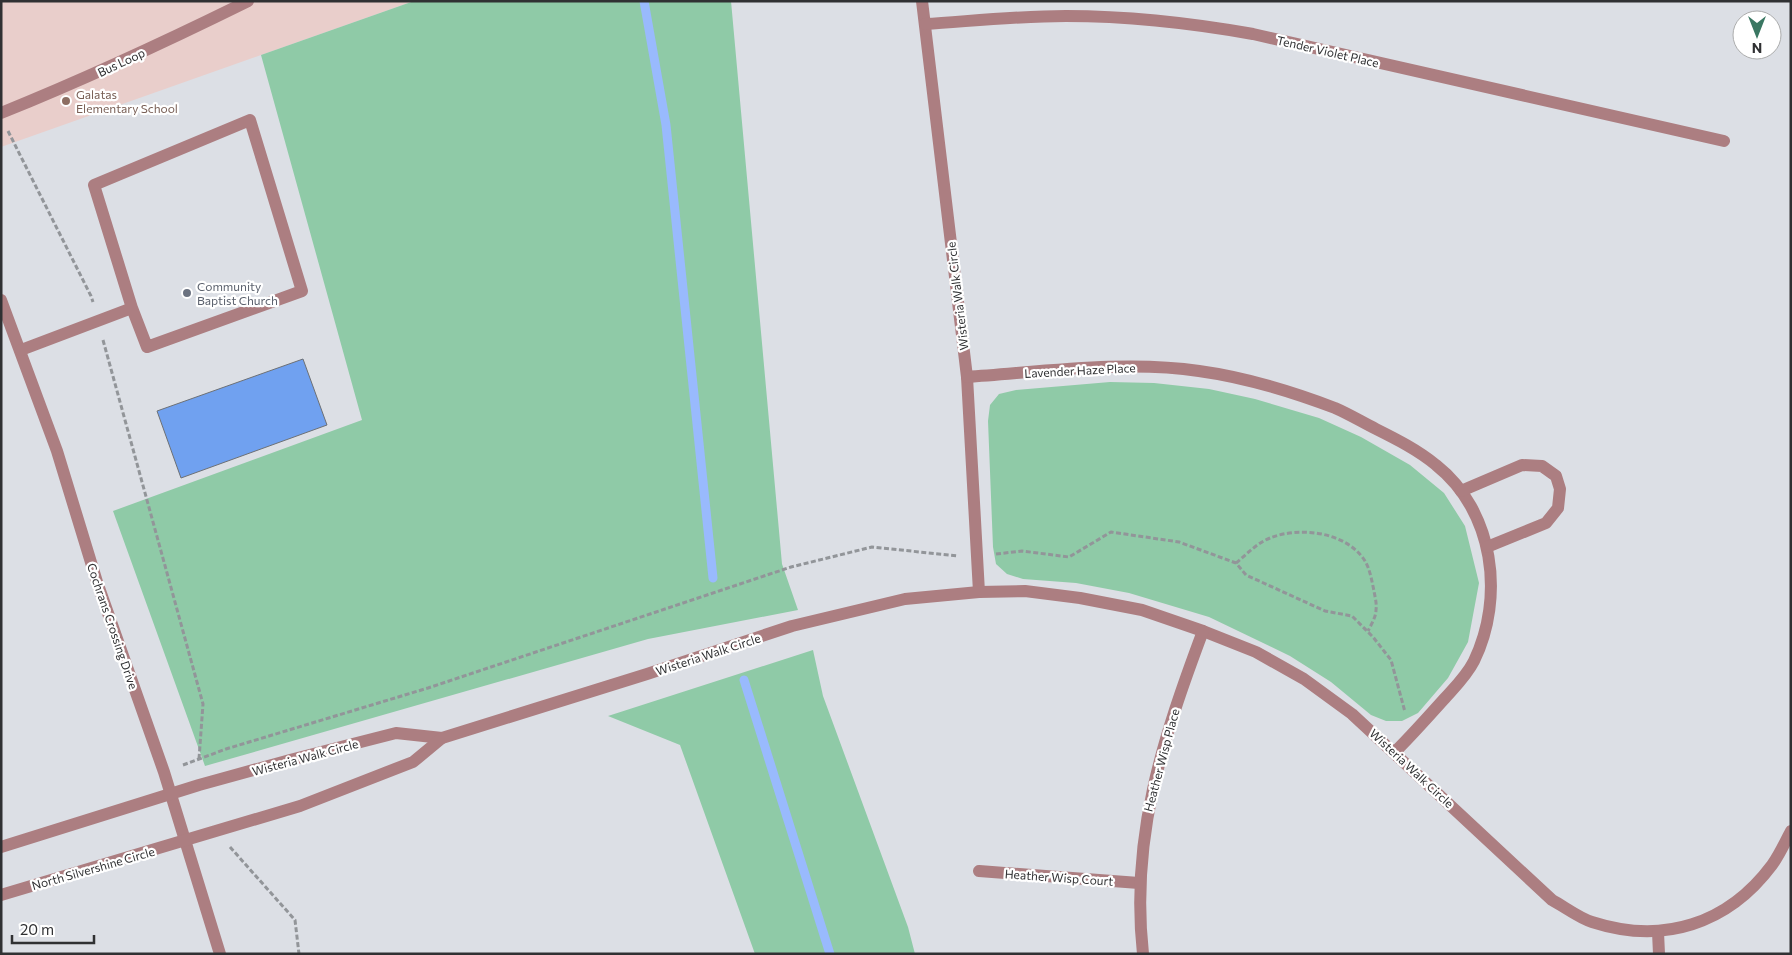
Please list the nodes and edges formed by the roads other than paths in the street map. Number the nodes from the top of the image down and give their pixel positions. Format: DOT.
graph roads {
  1 [pos="922,1"];
  2 [pos="242,3"];
  3 [pos="925,24"];
  4 [pos="1,113"];
  5 [pos="1724,141"];
  6 [pos="1,300"];
  7 [pos="132,308"];
  8 [pos="21,350"];
  9 [pos="967,377"];
  10 [pos="1462,491"];
  11 [pos="1487,547"];
  12 [pos="980,592"];
  13 [pos="1203,630"];
  14 [pos="442,738"];
  15 [pos="1395,752"];
  16 [pos="171,794"];
  17 [pos="1791,831"];
  18 [pos="185,841"];
  19 [pos="1,847"];
  20 [pos="980,871"];
  21 [pos="1140,883"];
  22 [pos="1,895"];
  23 [pos="1658,932"];
  24 [pos="220,954"];
  25 [pos="1143,954"];
  26 [pos="1659,954"];
  1 -- 3 [label="street, Wisteria Walk Circle"];
  2 -- 4 [label="street, Bus Loop"];
  3 -- 5 [label="street, Tender Violet Place"];
  3 -- 9 [label="street, Wisteria Walk Circle"];
  6 -- 8 [label="street, Cochrans Crossing Drive"];
  7 -- 7 [label="street"];
  7 -- 8 [label="street"];
  8 -- 16 [label="street, Cochrans Crossing Drive"];
  9 -- 10 [label="street, Lavender Haze Place"];
  9 -- 12 [label="street, Wisteria Walk Circle"];
  10 -- 11 [label="street, Lavender Haze Place"];
  10 -- 11 [label="street"];
  11 -- 15 [label="street, Lavender Haze Place"];
  12 -- 13 [label="street, Wisteria Walk Circle"];
  12 -- 14 [label="street, Wisteria Walk Circle"];
  13 -- 15 [label="street, Wisteria Walk Circle"];
  13 -- 21 [label="street, Heather Wisp Place"];
  14 -- 16 [label="street, Wisteria Walk Circle"];
  14 -- 18 [label="street, Wisteria Walk Circle"];
  15 -- 23 [label="street, Wisteria Walk Circle"];
  16 -- 18 [label="street, Cochrans Crossing Drive"];
  16 -- 19 [label="street"];
  17 -- 23 [label="street, Wisteria Walk Circle"];
  18 -- 22 [label="street, North Silvershine Circle"];
  18 -- 24 [label="street, Cochrans Crossing Drive"];
  20 -- 21 [label="street, Heather Wisp Court"];
  21 -- 25 [label="street, Heather Wisp Place"];
  23 -- 26 [label="street"];
}
